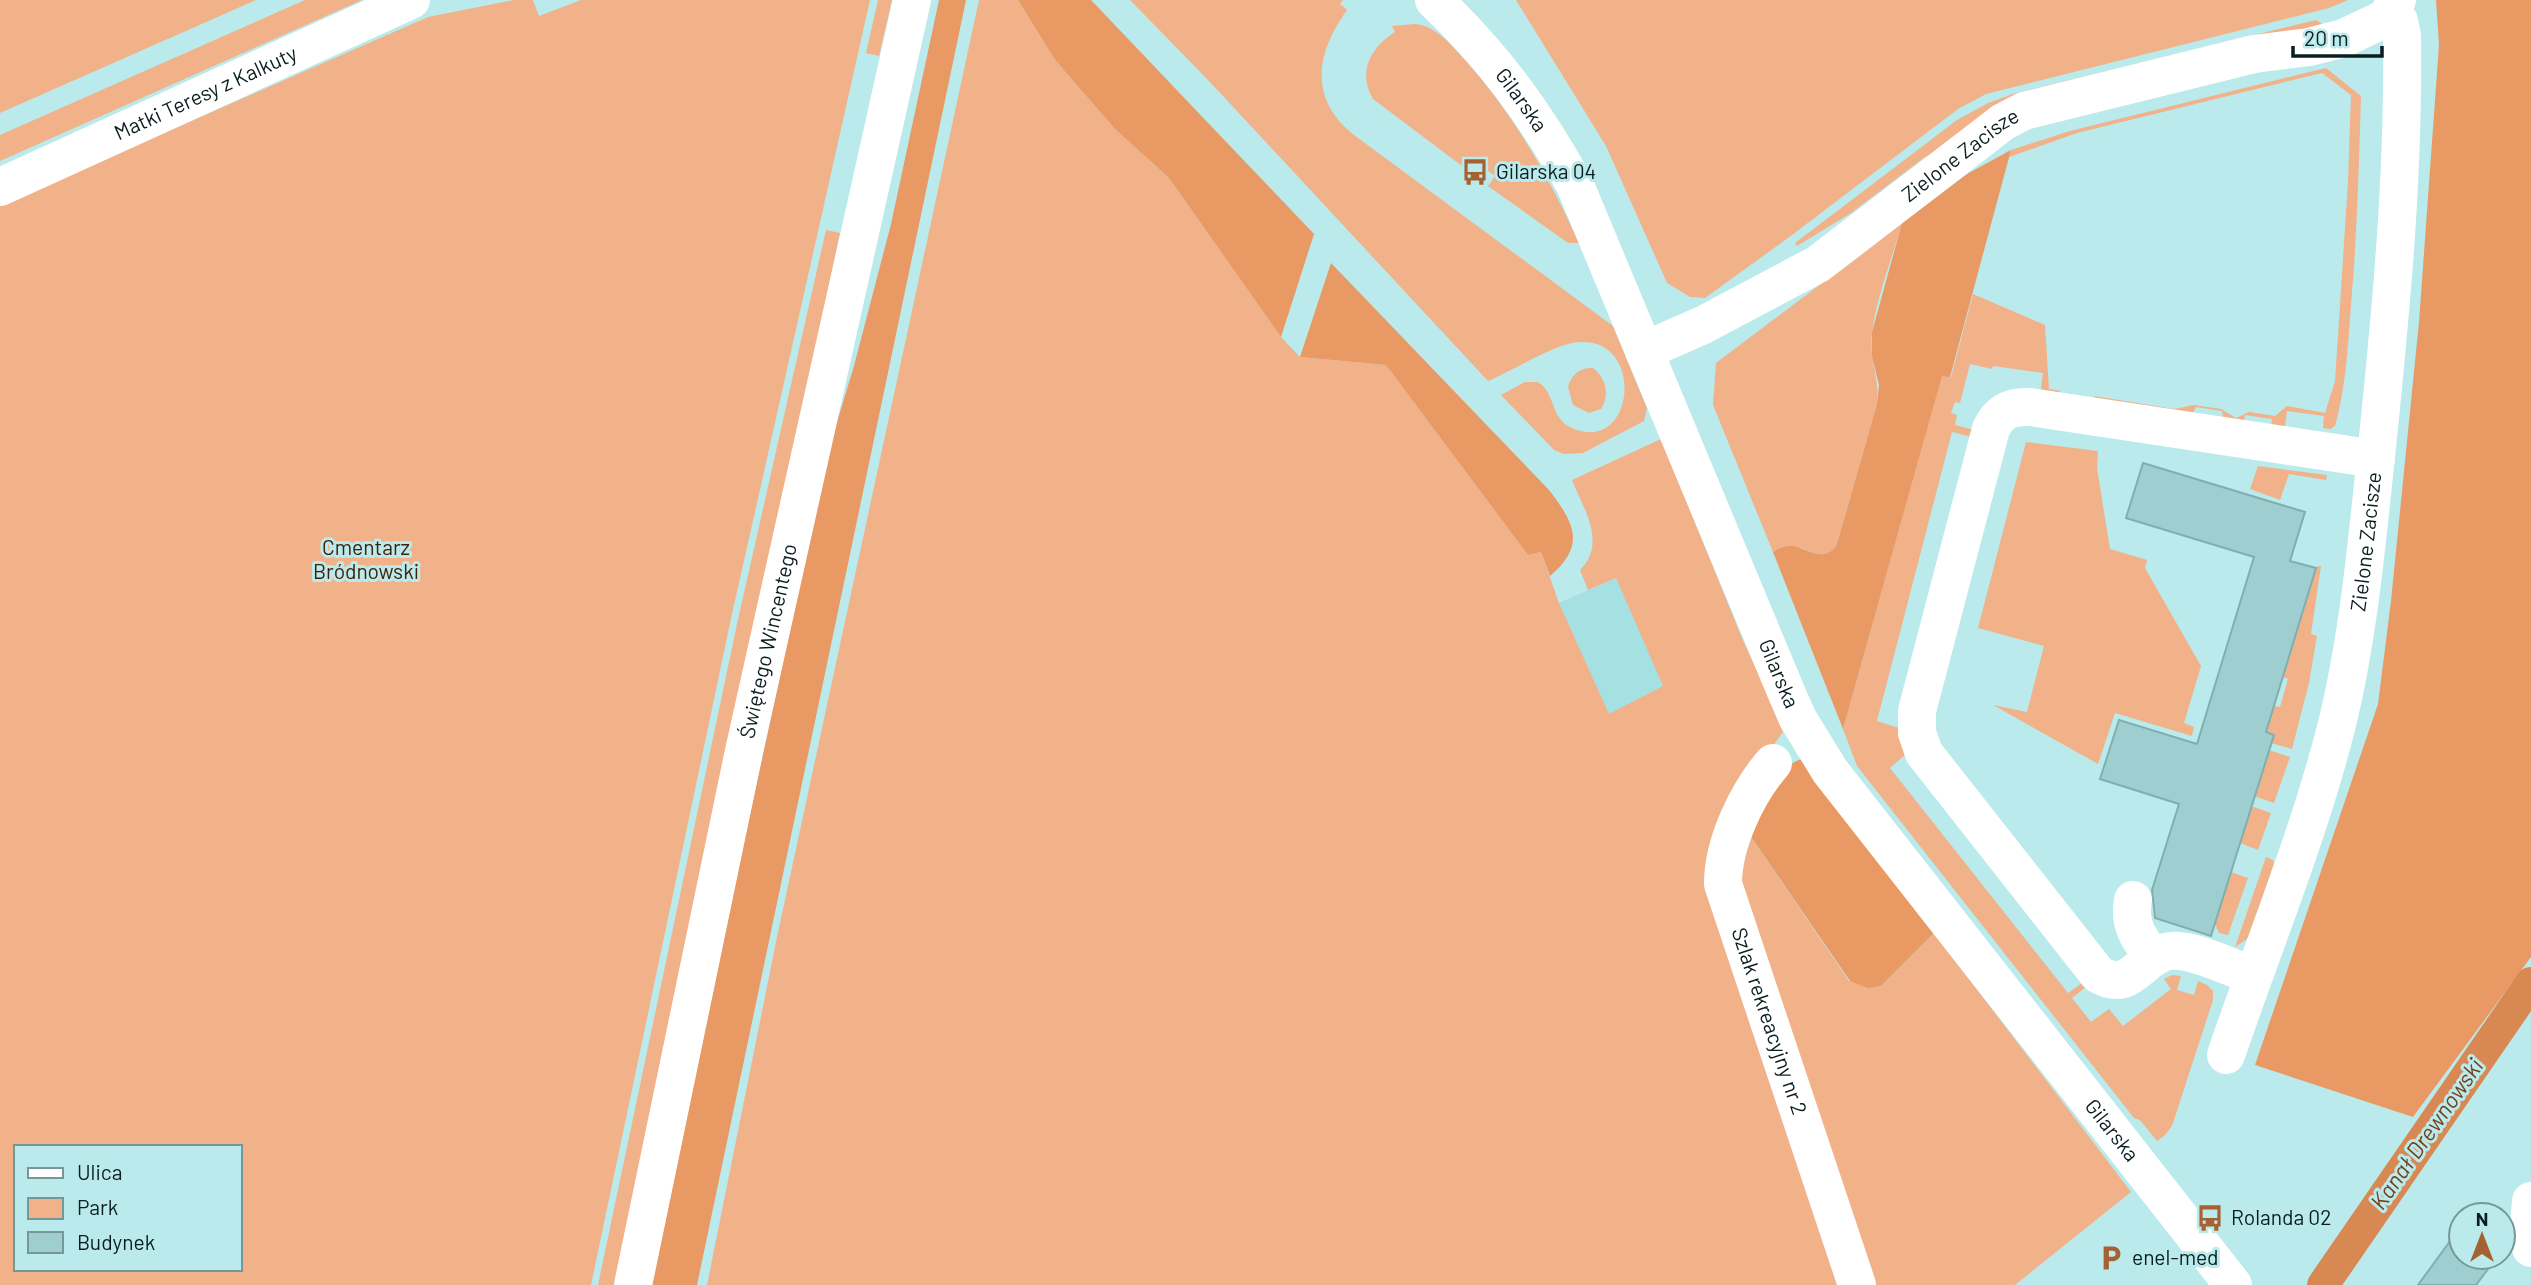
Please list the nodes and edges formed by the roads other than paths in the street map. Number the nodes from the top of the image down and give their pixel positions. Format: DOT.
graph roads {
  1 [pos="411,0"];
  2 [pos="912,0"];
  3 [pos="1434,0"];
  4 [pos="2394,7"];
  5 [pos="0,187"];
  6 [pos="1644,351"];
  7 [pos="2375,459"];
  8 [pos="1773,763"];
  9 [pos="2133,900"];
  10 [pos="2152,957"];
  11 [pos="2253,976"];
  12 [pos="2226,1055"];
  13 [pos="2531,1201"];
  14 [pos="2531,1248"];
  15 [pos="634,1285"];
  16 [pos="1857,1285"];
  17 [pos="2233,1285"];
  1 -- 5 [label="street, Matki Teresy z Kalkuty"];
  2 -- 15 [label="street, Świętego Wincentego"];
  3 -- 6 [label="street, Gilarska"];
  4 -- 6 [label="street, Zielone Zacisze"];
  4 -- 7 [label="street, Zielone Zacisze"];
  6 -- 17 [label="street, Gilarska"];
  7 -- 10 [label="street"];
  7 -- 11 [label="street, Zielone Zacisze"];
  8 -- 16 [label="street, Szlak rekreacyjny nr 2"];
  9 -- 10 [label="street"];
  10 -- 11 [label="street"];
  11 -- 12 [label="street, Zielone Zacisze"];
  13 -- 14 [label="street"];
}
